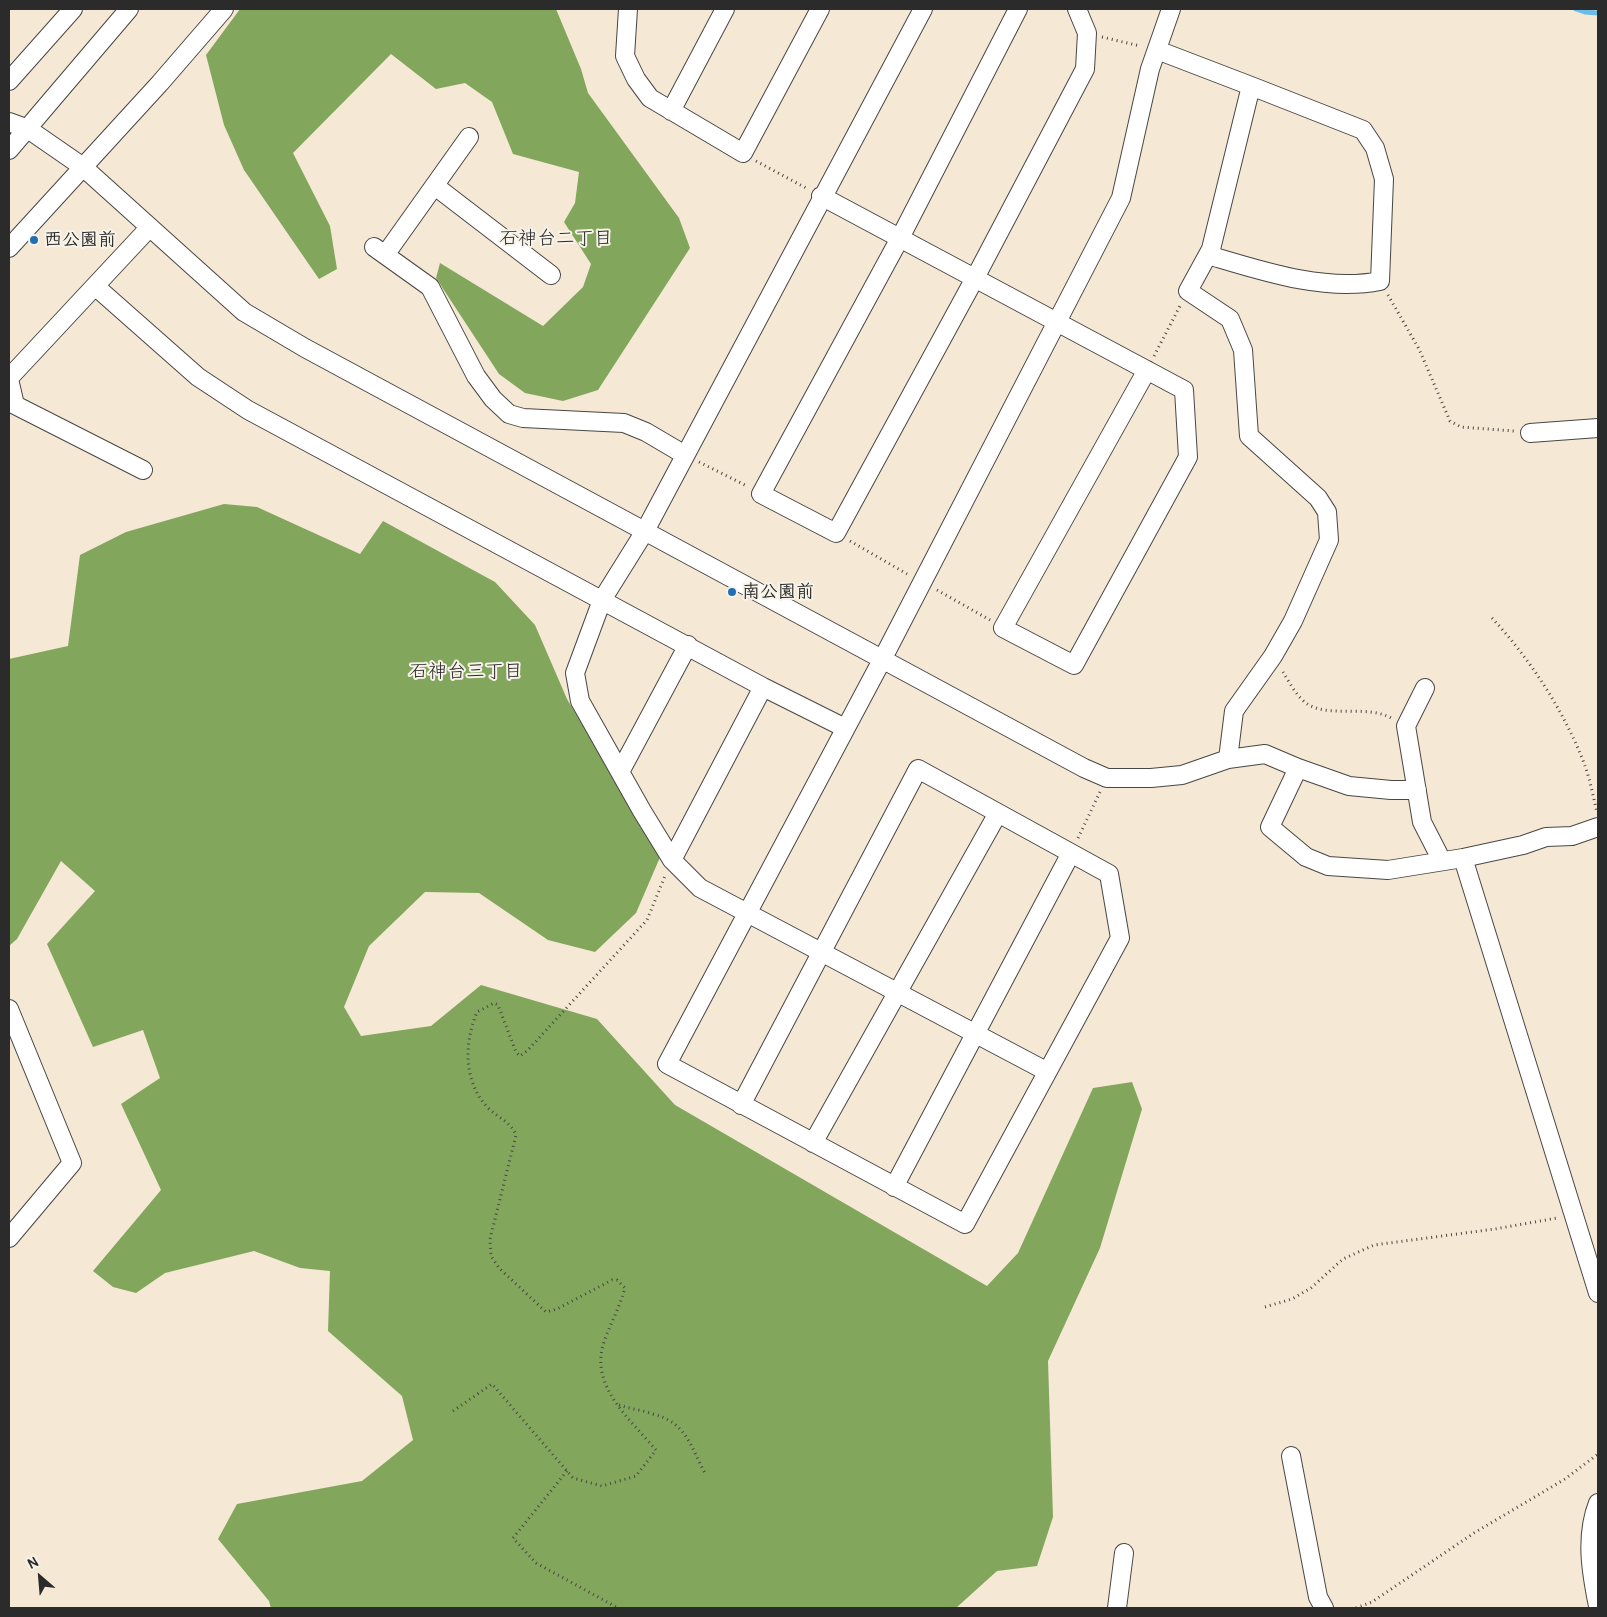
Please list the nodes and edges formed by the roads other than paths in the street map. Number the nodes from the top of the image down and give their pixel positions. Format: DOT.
graph roads {
  1 [pos="73,9"];
  2 [pos="129,9"];
  3 [pos="224,9"];
  4 [pos="628,9"];
  5 [pos="725,9"];
  6 [pos="820,9"];
  7 [pos="923,9"];
  8 [pos="1018,9"];
  9 [pos="1077,9"];
  10 [pos="1171,9"];
  11 [pos="1156,50"];
  12 [pos="9,82"];
  13 [pos="1251,86"];
  14 [pos="671,111"];
  15 [pos="9,122"];
  16 [pos="28,129"];
  17 [pos="469,137"];
  18 [pos="9,150"];
  19 [pos="83,167"];
  20 [pos="435,186"];
  21 [pos="821,196"];
  22 [pos="150,227"];
  23 [pos="900,238"];
  24 [pos="9,248"];
  25 [pos="1208,256"];
  26 [pos="552,275"];
  27 [pos="975,278"];
  28 [pos="95,286"];
  29 [pos="1058,322"];
  30 [pos="1147,370"];
  31 [pos="9,378"];
  32 [pos="1598,428"];
  33 [pos="1530,433"];
  34 [pos="685,455"];
  35 [pos="143,470"];
  36 [pos="645,531"];
  37 [pos="602,600"];
  38 [pos="688,645"];
  39 [pos="882,660"];
  40 [pos="763,687"];
  41 [pos="1425,688"];
  42 [pos="845,728"];
  43 [pos="1228,759"];
  44 [pos="1298,768"];
  45 [pos="620,772"];
  46 [pos="1417,790"];
  47 [pos="998,813"];
  48 [pos="1598,827"];
  49 [pos="1070,853"];
  50 [pos="1463,858"];
  51 [pos="672,860"];
  52 [pos="1442,861"];
  53 [pos="747,913"];
  54 [pos="822,952"];
  55 [pos="897,990"];
  56 [pos="9,1009"];
  57 [pos="975,1032"];
  58 [pos="1046,1070"];
  59 [pos="742,1105"];
  60 [pos="813,1143"];
  61 [pos="894,1186"];
  62 [pos="9,1238"];
  63 [pos="1598,1293"];
  64 [pos="1291,1456"];
  65 [pos="1598,1503"];
  66 [pos="1124,1553"];
  67 [pos="1598,1606"];
  68 [pos="1117,1608"];
  69 [pos="1324,1608"];
  1 -- 12 [label="street"];
  2 -- 16 [label="street"];
  3 -- 19 [label="street"];
  4 -- 14 [label="street"];
  5 -- 14 [label="street"];
  6 -- 14 [label="street"];
  7 -- 21 [label="street"];
  8 -- 23 [label="street"];
  9 -- 27 [label="street"];
  10 -- 11 [label="street"];
  11 -- 13 [label="street"];
  11 -- 29 [label="street"];
  13 -- 25 [label="street"];
  13 -- 25 [label="street"];
  15 -- 16 [label="street"];
  16 -- 18 [label="street"];
  16 -- 19 [label="street"];
  17 -- 20 [label="street"];
  19 -- 22 [label="street"];
  19 -- 24 [label="street"];
  20 -- 26 [label="street"];
  20 -- 34 [label="street"];
  21 -- 23 [label="street"];
  21 -- 34 [label="street"];
  22 -- 28 [label="street"];
  22 -- 36 [label="street"];
  23 -- 27 [label="street"];
  23 -- 27 [label="street"];
  25 -- 43 [label="street"];
  27 -- 29 [label="street"];
  28 -- 31 [label="street"];
  28 -- 37 [label="street"];
  29 -- 30 [label="street"];
  29 -- 39 [label="street"];
  30 -- 30 [label="street"];
  31 -- 35 [label="street"];
  32 -- 33 [label="street"];
  34 -- 36 [label="street"];
  36 -- 37 [label="street"];
  36 -- 39 [label="street"];
  37 -- 38 [label="street"];
  37 -- 45 [label="street"];
  38 -- 40 [label="street"];
  38 -- 45 [label="street"];
  39 -- 42 [label="street"];
  39 -- 43 [label="street"];
  40 -- 42 [label="street"];
  40 -- 51 [label="street"];
  41 -- 46 [label="street"];
  42 -- 53 [label="street"];
  43 -- 44 [label="street"];
  44 -- 46 [label="street"];
  44 -- 52 [label="street"];
  45 -- 51 [label="street"];
  46 -- 52 [label="street"];
  47 -- 49 [label="street"];
  47 -- 54 [label="street"];
  47 -- 55 [label="street"];
  48 -- 50 [label="street"];
  49 -- 57 [label="street"];
  49 -- 58 [label="street"];
  50 -- 52 [label="street"];
  50 -- 63 [label="street"];
  51 -- 53 [label="street"];
  53 -- 54 [label="street"];
  53 -- 59 [label="street"];
  54 -- 55 [label="street"];
  54 -- 59 [label="street"];
  55 -- 57 [label="street"];
  55 -- 60 [label="street"];
  56 -- 62 [label="street"];
  57 -- 58 [label="street"];
  57 -- 61 [label="street"];
  58 -- 61 [label="street"];
  59 -- 60 [label="street"];
  60 -- 61 [label="street"];
  64 -- 69 [label="street"];
  65 -- 67 [label="street"];
  66 -- 68 [label="street"];
}
